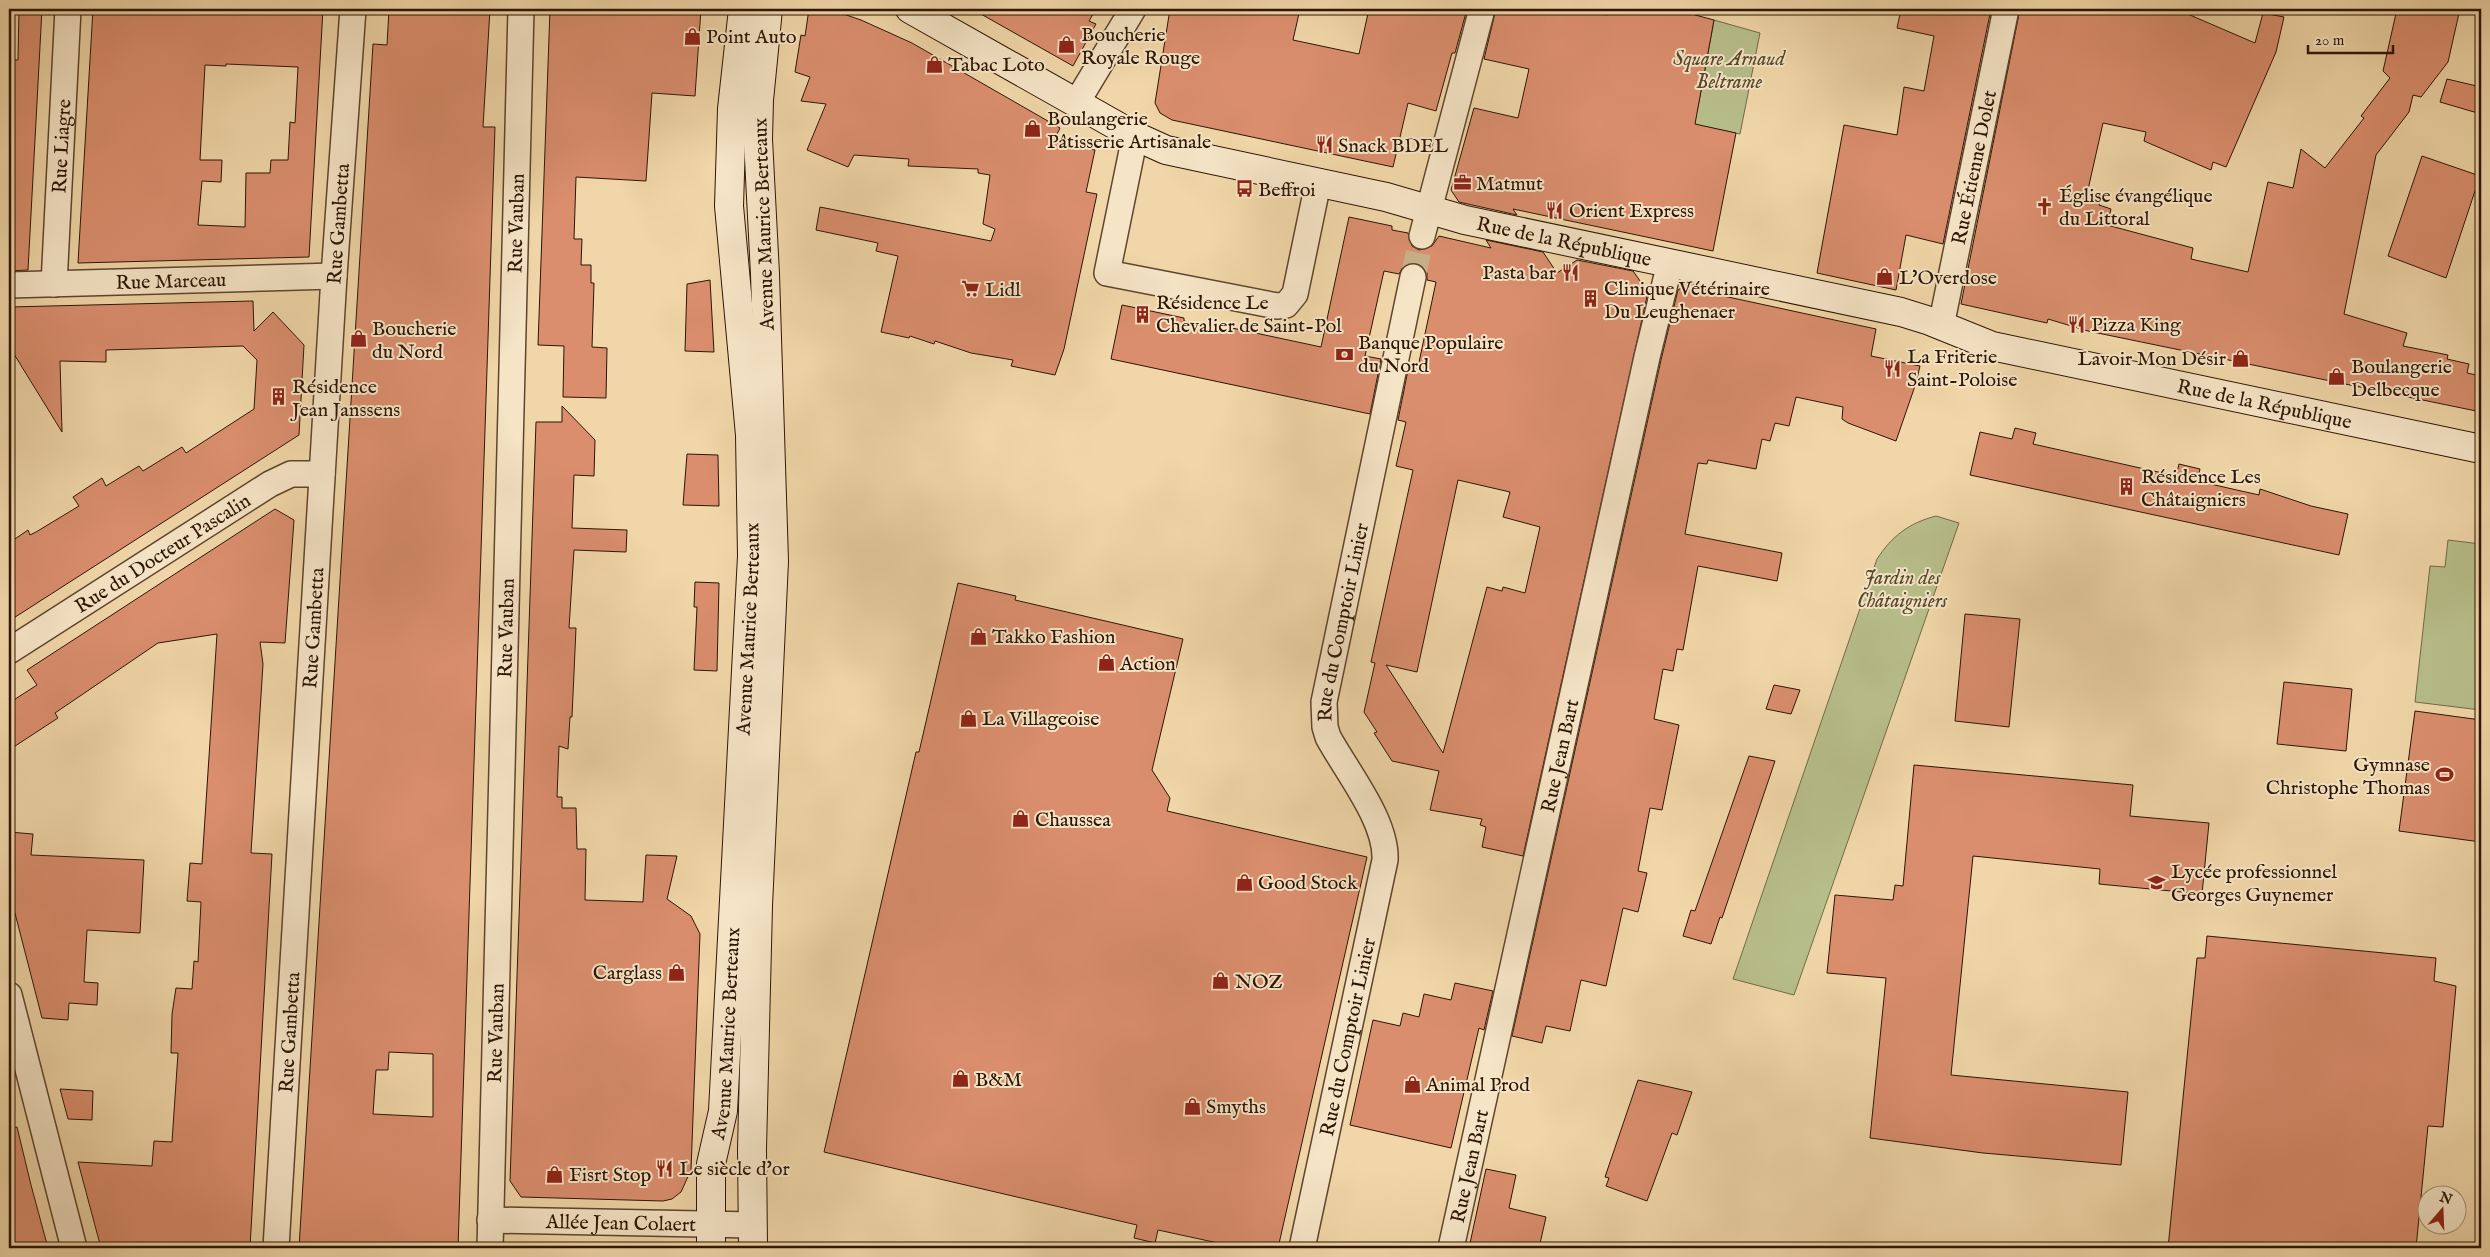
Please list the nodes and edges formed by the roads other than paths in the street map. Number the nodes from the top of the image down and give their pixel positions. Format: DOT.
graph roads {
  1 [pos="68,9"];
  2 [pos="353,9"];
  3 [pos="520,9"];
  4 [pos="743,9"];
  5 [pos="768,9"];
  6 [pos="910,9"];
  7 [pos="1133,9"];
  8 [pos="1482,9"];
  9 [pos="2006,9"];
  10 [pos="1077,102"];
  11 [pos="1135,136"];
  12 [pos="1318,183"];
  13 [pos="1428,210"];
  14 [pos="1422,236"];
  15 [pos="1670,263"];
  16 [pos="334,276"];
  17 [pos="1413,277"];
  18 [pos="54,284"];
  19 [pos="9,285"];
  20 [pos="1942,326"];
  21 [pos="2481,449"];
  22 [pos="322,474"];
  23 [pos="9,650"];
  24 [pos="9,995"];
  25 [pos="490,1220"];
  26 [pos="711,1236"];
  27 [pos="753,1237"];
  28 [pos="74,1248"];
  29 [pos="276,1248"];
  30 [pos="490,1248"];
  31 [pos="1302,1248"];
  32 [pos="1451,1248"];
  1 -- 18 [label="street, Rue Liagre"];
  2 -- 16 [label="street, Rue Gambetta"];
  3 -- 25 [label="street, Rue Vauban"];
  4 -- 26 [label="street, Avenue Maurice Berteaux"];
  5 -- 27 [label="street, Avenue Maurice Berteaux"];
  6 -- 10 [label="street, Rue de la République"];
  7 -- 10 [label="street"];
  8 -- 13 [label="street"];
  9 -- 20 [label="street, Rue Étienne Dolet"];
  10 -- 11 [label="street, Rue de la République"];
  11 -- 12 [label="street, Rue de la République"];
  11 -- 12 [label="street"];
  12 -- 13 [label="street, Rue de la République"];
  13 -- 14 [label="street"];
  13 -- 15 [label="street, Rue de la République"];
  15 -- 20 [label="street, Rue de la République"];
  15 -- 32 [label="street, Rue Jean Bart"];
  16 -- 18 [label="street, Rue Marceau"];
  16 -- 22 [label="street, Rue Gambetta"];
  17 -- 31 [label="street, Rue du Comptoir Linier"];
  18 -- 19 [label="street, Rue Marceau"];
  20 -- 21 [label="street, Rue de la République"];
  22 -- 23 [label="street, Rue du Docteur Pascalin"];
  22 -- 29 [label="street, Rue Gambetta"];
  24 -- 28 [label="street"];
  25 -- 26 [label="street, Allée Jean Colaert"];
  25 -- 30 [label="street, Rue Vauban"];
  26 -- 27 [label="street, Allée Jean Colaert"];
}
